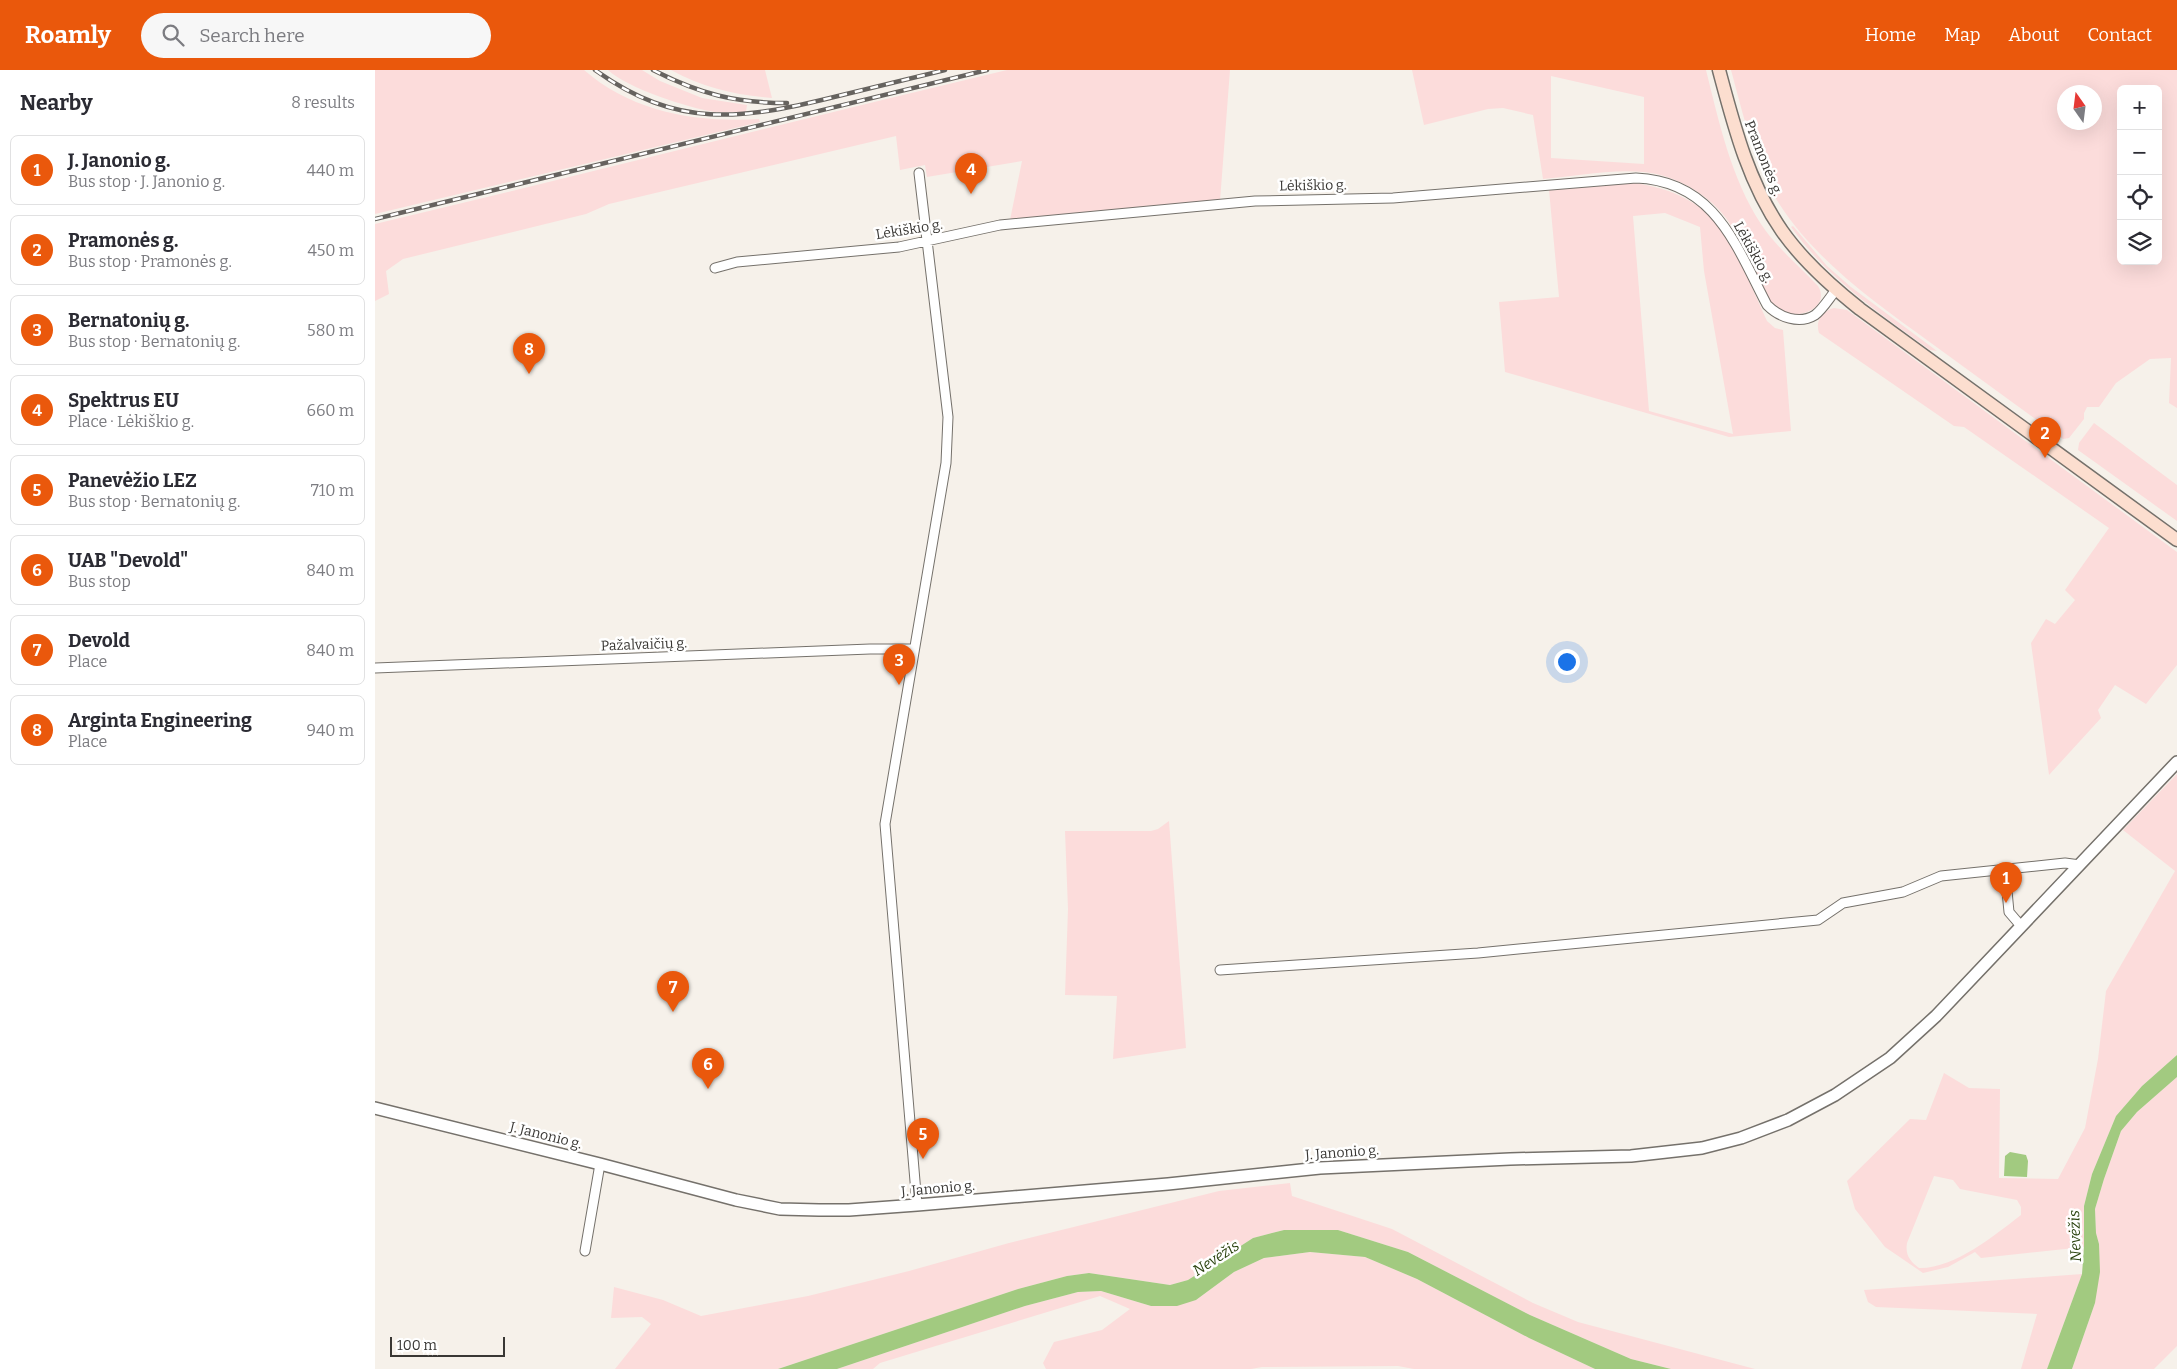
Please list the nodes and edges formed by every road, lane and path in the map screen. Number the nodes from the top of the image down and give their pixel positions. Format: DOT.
graph roads {
  1 [pos="1719,70"];
  2 [pos="919,173"];
  3 [pos="927,242"];
  4 [pos="715,268"];
  5 [pos="1836,290"];
  6 [pos="2177,540"];
  7 [pos="914,650"];
  8 [pos="375,668"];
  9 [pos="2177,762"];
  10 [pos="2079,865"];
  11 [pos="2005,870"];
  12 [pos="2021,926"];
  13 [pos="1220,970"];
  14 [pos="375,1108"];
  15 [pos="600,1164"];
  16 [pos="917,1205"];
  17 [pos="585,1251"];
  1 -- 5 [label="main road, Pramonės g."];
  2 -- 3 [label="street"];
  3 -- 4 [label="street, Lėkiškio g."];
  3 -- 5 [label="street, Lėkiškio g."];
  3 -- 7 [label="street"];
  5 -- 6 [label="main road, Pramonės g."];
  7 -- 8 [label="street, Pažalvaičių g."];
  7 -- 16 [label="street"];
  9 -- 10 [label="street, J. Janonio g."];
  10 -- 11 [label="street"];
  10 -- 12 [label="street, J. Janonio g."];
  11 -- 12 [label="street"];
  11 -- 13 [label="street"];
  12 -- 16 [label="street, J. Janonio g."];
  14 -- 15 [label="street, J. Janonio g."];
  15 -- 16 [label="street, J. Janonio g."];
  15 -- 17 [label="street"];
}
